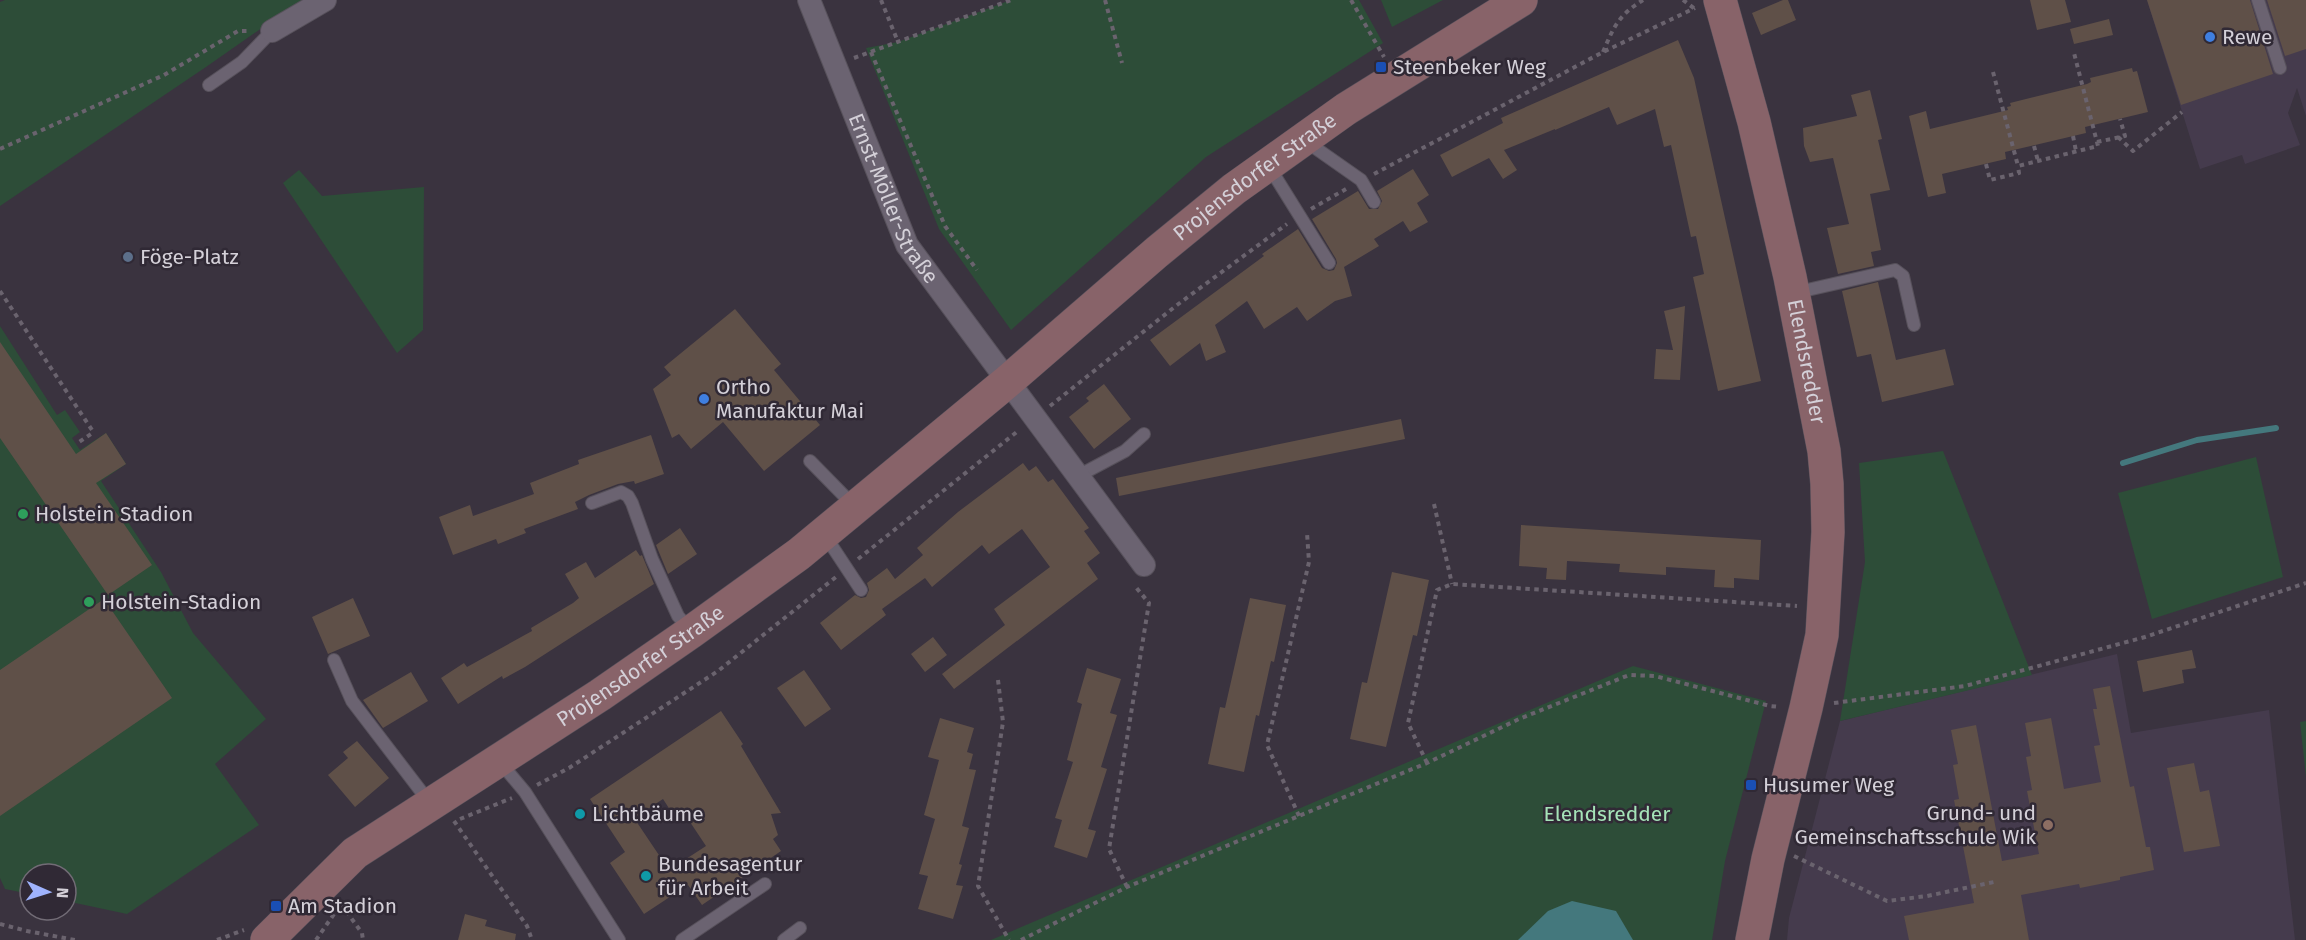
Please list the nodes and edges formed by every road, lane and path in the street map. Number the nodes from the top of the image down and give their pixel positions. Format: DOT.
graph roads {
  1 [pos="325,0"];
  2 [pos="809,0"];
  3 [pos="880,0"];
  4 [pos="1011,0"];
  5 [pos="1105,0"];
  6 [pos="1351,0"];
  7 [pos="1521,0"];
  8 [pos="1643,0"];
  9 [pos="2258,0"];
  10 [pos="1708,4"];
  11 [pos="272,31"];
  12 [pos="898,42"];
  13 [pos="871,52"];
  14 [pos="2074,53"];
  15 [pos="1122,63"];
  16 [pos="835,65"];
  17 [pos="2280,68"];
  18 [pos="1993,72"];
  19 [pos="1397,76"];
  20 [pos="209,86"];
  21 [pos="2182,112"];
  22 [pos="2120,119"];
  23 [pos="2073,136"];
  24 [pos="2118,138"];
  25 [pos="1303,139"];
  26 [pos="2097,142"];
  27 [pos="2034,146"];
  28 [pos="0,149"];
  29 [pos="2076,152"];
  30 [pos="2038,161"];
  31 [pos="1986,164"];
  32 [pos="1268,165"];
  33 [pos="2018,166"];
  34 [pos="1374,202"];
  35 [pos="1329,263"];
  36 [pos="977,270"];
  37 [pos="0,291"];
  38 [pos="1793,293"];
  39 [pos="1914,325"];
  40 [pos="1008,381"];
  41 [pos="1144,434"];
  42 [pos="76,444"];
  43 [pos="810,461"];
  44 [pos="1078,476"];
  45 [pos="592,503"];
  46 [pos="1434,504"];
  47 [pos="855,508"];
  48 [pos="1307,533"];
  49 [pos="824,534"];
  50 [pos="1136,571"];
  51 [pos="2306,583"];
  52 [pos="1452,584"];
  53 [pos="861,590"];
  54 [pos="1825,608"];
  55 [pos="691,632"];
  56 [pos="334,660"];
  57 [pos="998,680"];
  58 [pos="1806,708"];
  59 [pos="498,760"];
  60 [pos="1427,763"];
  61 [pos="525,792"];
  62 [pos="1299,816"];
  63 [pos="443,817"];
  64 [pos="1771,845"];
  65 [pos="1994,882"];
  66 [pos="765,884"];
  67 [pos="1127,887"];
  68 [pos="350,896"];
  69 [pos="341,904"];
  70 [pos="0,924"];
  71 [pos="801,928"];
  72 [pos="256,935"];
  73 [pos="75,940"];
  74 [pos="217,940"];
  75 [pos="316,940"];
  76 [pos="363,940"];
  77 [pos="532,940"];
  78 [pos="619,940"];
  79 [pos="682,940"];
  80 [pos="784,940"];
  81 [pos="1008,940"];
  82 [pos="1021,940"];
  83 [pos="1752,940"];
  1 -- 11 [label="street"];
  2 -- 16 [label="street, Ernst-Möller-Straße"];
  3 -- 12 [label="path"];
  4 -- 12 [label="path"];
  5 -- 15 [label="path"];
  6 -- 19 [label="path"];
  7 -- 19 [label="street, Projensdorfer Straße"];
  8 -- 10 [label="path"];
  9 -- 17 [label="lane"];
  10 -- 38 [label="street, Elendsredder"];
  11 -- 20 [label="lane"];
  11 -- 28 [label="path"];
  12 -- 13 [label="path"];
  13 -- 16 [label="path"];
  13 -- 36 [label="path"];
  14 -- 26 [label="path"];
  16 -- 40 [label="street, Ernst-Möller-Straße"];
  18 -- 33 [label="path"];
  19 -- 25 [label="street, Projensdorfer Straße"];
  21 -- 24 [label="path"];
  22 -- 24 [label="path"];
  23 -- 29 [label="path"];
  24 -- 26 [label="path"];
  25 -- 32 [label="street, Projensdorfer Straße"];
  25 -- 34 [label="lane"];
  26 -- 29 [label="path"];
  27 -- 30 [label="path"];
  29 -- 30 [label="path"];
  30 -- 33 [label="path"];
  31 -- 33 [label="path"];
  32 -- 35 [label="lane"];
  32 -- 40 [label="street, Projensdorfer Straße"];
  37 -- 42 [label="path"];
  38 -- 39 [label="lane"];
  38 -- 54 [label="street, Elendsredder"];
  40 -- 44 [label="street"];
  40 -- 47 [label="street, Projensdorfer Straße"];
  41 -- 44 [label="lane"];
  43 -- 47 [label="lane"];
  44 -- 50 [label="street"];
  45 -- 55 [label="lane"];
  46 -- 52 [label="path"];
  47 -- 49 [label="street, Projensdorfer Straße"];
  48 -- 62 [label="path"];
  49 -- 53 [label="lane"];
  49 -- 55 [label="street, Projensdorfer Straße"];
  50 -- 67 [label="path"];
  51 -- 58 [label="path"];
  52 -- 54 [label="path"];
  52 -- 60 [label="path"];
  54 -- 58 [label="street, Elendsredder"];
  55 -- 59 [label="street, Projensdorfer Straße"];
  56 -- 63 [label="lane"];
  57 -- 81 [label="path"];
  58 -- 60 [label="path"];
  58 -- 64 [label="street, Elendsredder"];
  59 -- 61 [label="lane"];
  59 -- 63 [label="street, Projensdorfer Straße"];
  60 -- 62 [label="path"];
  61 -- 63 [label="path"];
  61 -- 78 [label="lane"];
  62 -- 67 [label="path"];
  63 -- 72 [label="street, Projensdorfer Straße"];
  63 -- 77 [label="path"];
  64 -- 65 [label="path"];
  64 -- 83 [label="street, Elendsredder"];
  66 -- 79 [label="lane"];
  67 -- 82 [label="path"];
  68 -- 69 [label="path"];
  69 -- 75 [label="path"];
  69 -- 76 [label="path"];
  70 -- 73 [label="path"];
  71 -- 80 [label="lane"];
  72 -- 74 [label="path"];
}
